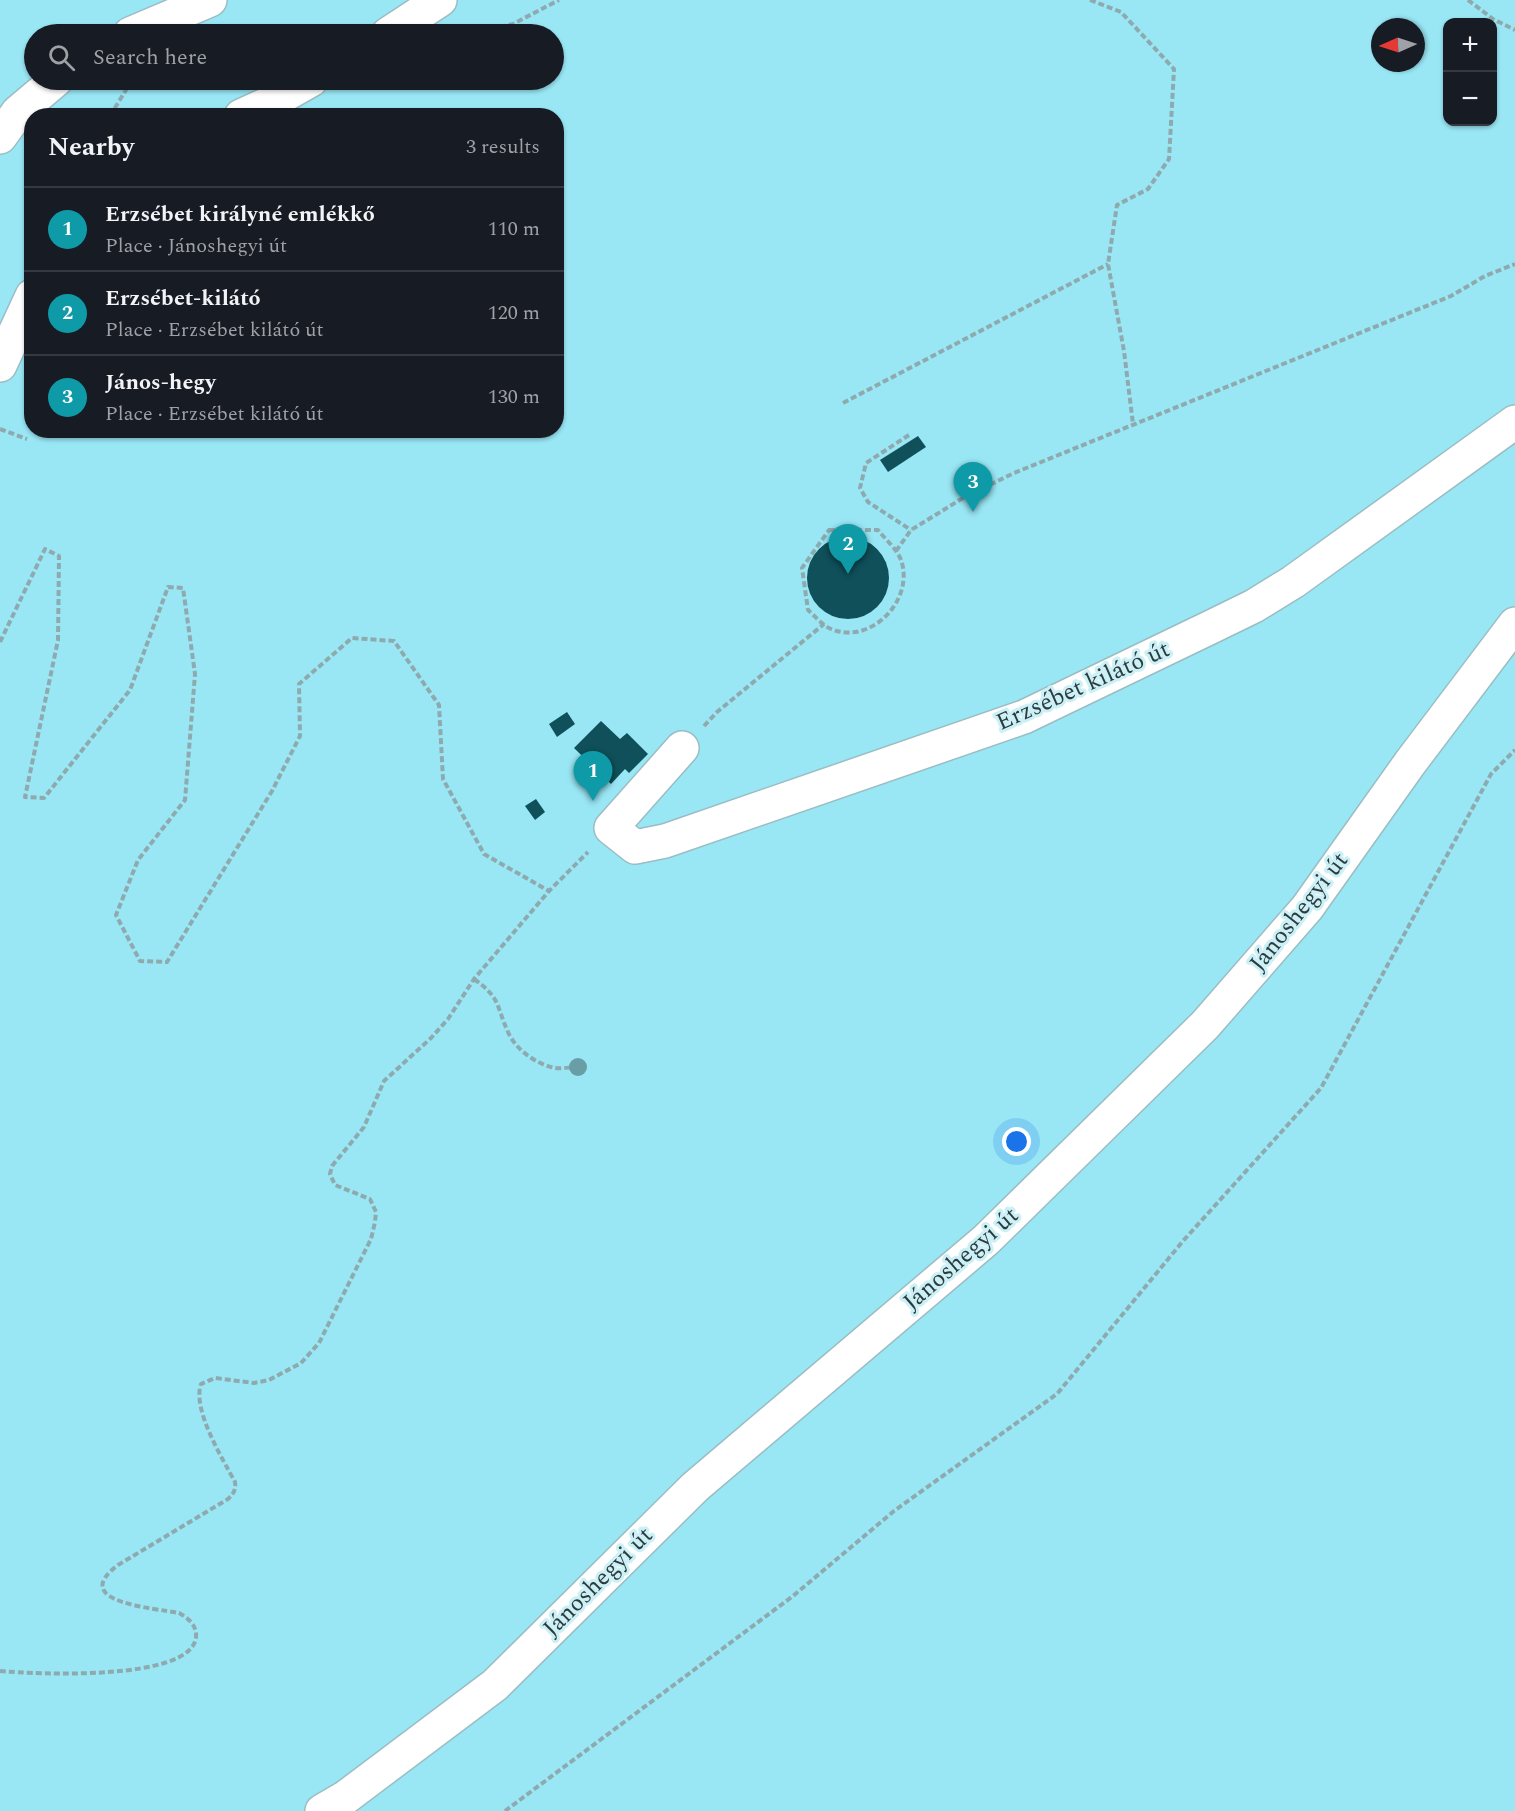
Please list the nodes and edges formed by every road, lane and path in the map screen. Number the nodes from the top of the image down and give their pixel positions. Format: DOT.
graph roads {
  1 [pos="210,0"];
  2 [pos="440,0"];
  3 [pos="559,0"];
  4 [pos="1090,0"];
  5 [pos="1468,0"];
  6 [pos="154,24"];
  7 [pos="403,24"];
  8 [pos="513,24"];
  9 [pos="1515,30"];
  10 [pos="44,90"];
  11 [pos="126,90"];
  12 [pos="293,90"];
  13 [pos="115,108"];
  14 [pos="259,108"];
  15 [pos="0,137"];
  16 [pos="1108,264"];
  17 [pos="1515,264"];
  18 [pos="24,313"];
  19 [pos="0,365"];
  20 [pos="843,403"];
  21 [pos="1515,422"];
  22 [pos="1133,424"];
  23 [pos="0,429"];
  24 [pos="909,435"];
  25 [pos="24,438"];
  26 [pos="911,530"];
  27 [pos="896,551"];
  28 [pos="824,624"];
  29 [pos="1515,624"];
  30 [pos="0,642"];
  31 [pos="717,712"];
  32 [pos="682,748"];
  33 [pos="1515,750"];
  34 [pos="611,828"];
  35 [pos="549,891"];
  36 [pos="474,980"];
  37 [pos="578,1066"];
  38 [pos="0,1671"];
  39 [pos="322,1811"];
  40 [pos="506,1811"];
  1 -- 6 [label="street"];
  2 -- 7 [label="street"];
  3 -- 8 [label="path"];
  4 -- 16 [label="path"];
  5 -- 9 [label="path"];
  10 -- 15 [label="street"];
  11 -- 13 [label="path"];
  12 -- 14 [label="street"];
  16 -- 20 [label="path"];
  16 -- 22 [label="path"];
  17 -- 22 [label="path"];
  18 -- 19 [label="street"];
  21 -- 34 [label="street, Erzsébet kilátó út"];
  22 -- 26 [label="path"];
  23 -- 25 [label="path"];
  24 -- 26 [label="path"];
  26 -- 27 [label="path"];
  27 -- 28 [label="path"];
  27 -- 28 [label="path"];
  28 -- 31 [label="path"];
  29 -- 39 [label="street, Jánoshegyi út"];
  30 -- 35 [label="path"];
  32 -- 34 [label="street"];
  33 -- 40 [label="path"];
  34 -- 35 [label="path"];
  35 -- 36 [label="path"];
  36 -- 37 [label="path"];
  36 -- 38 [label="path"];
}
